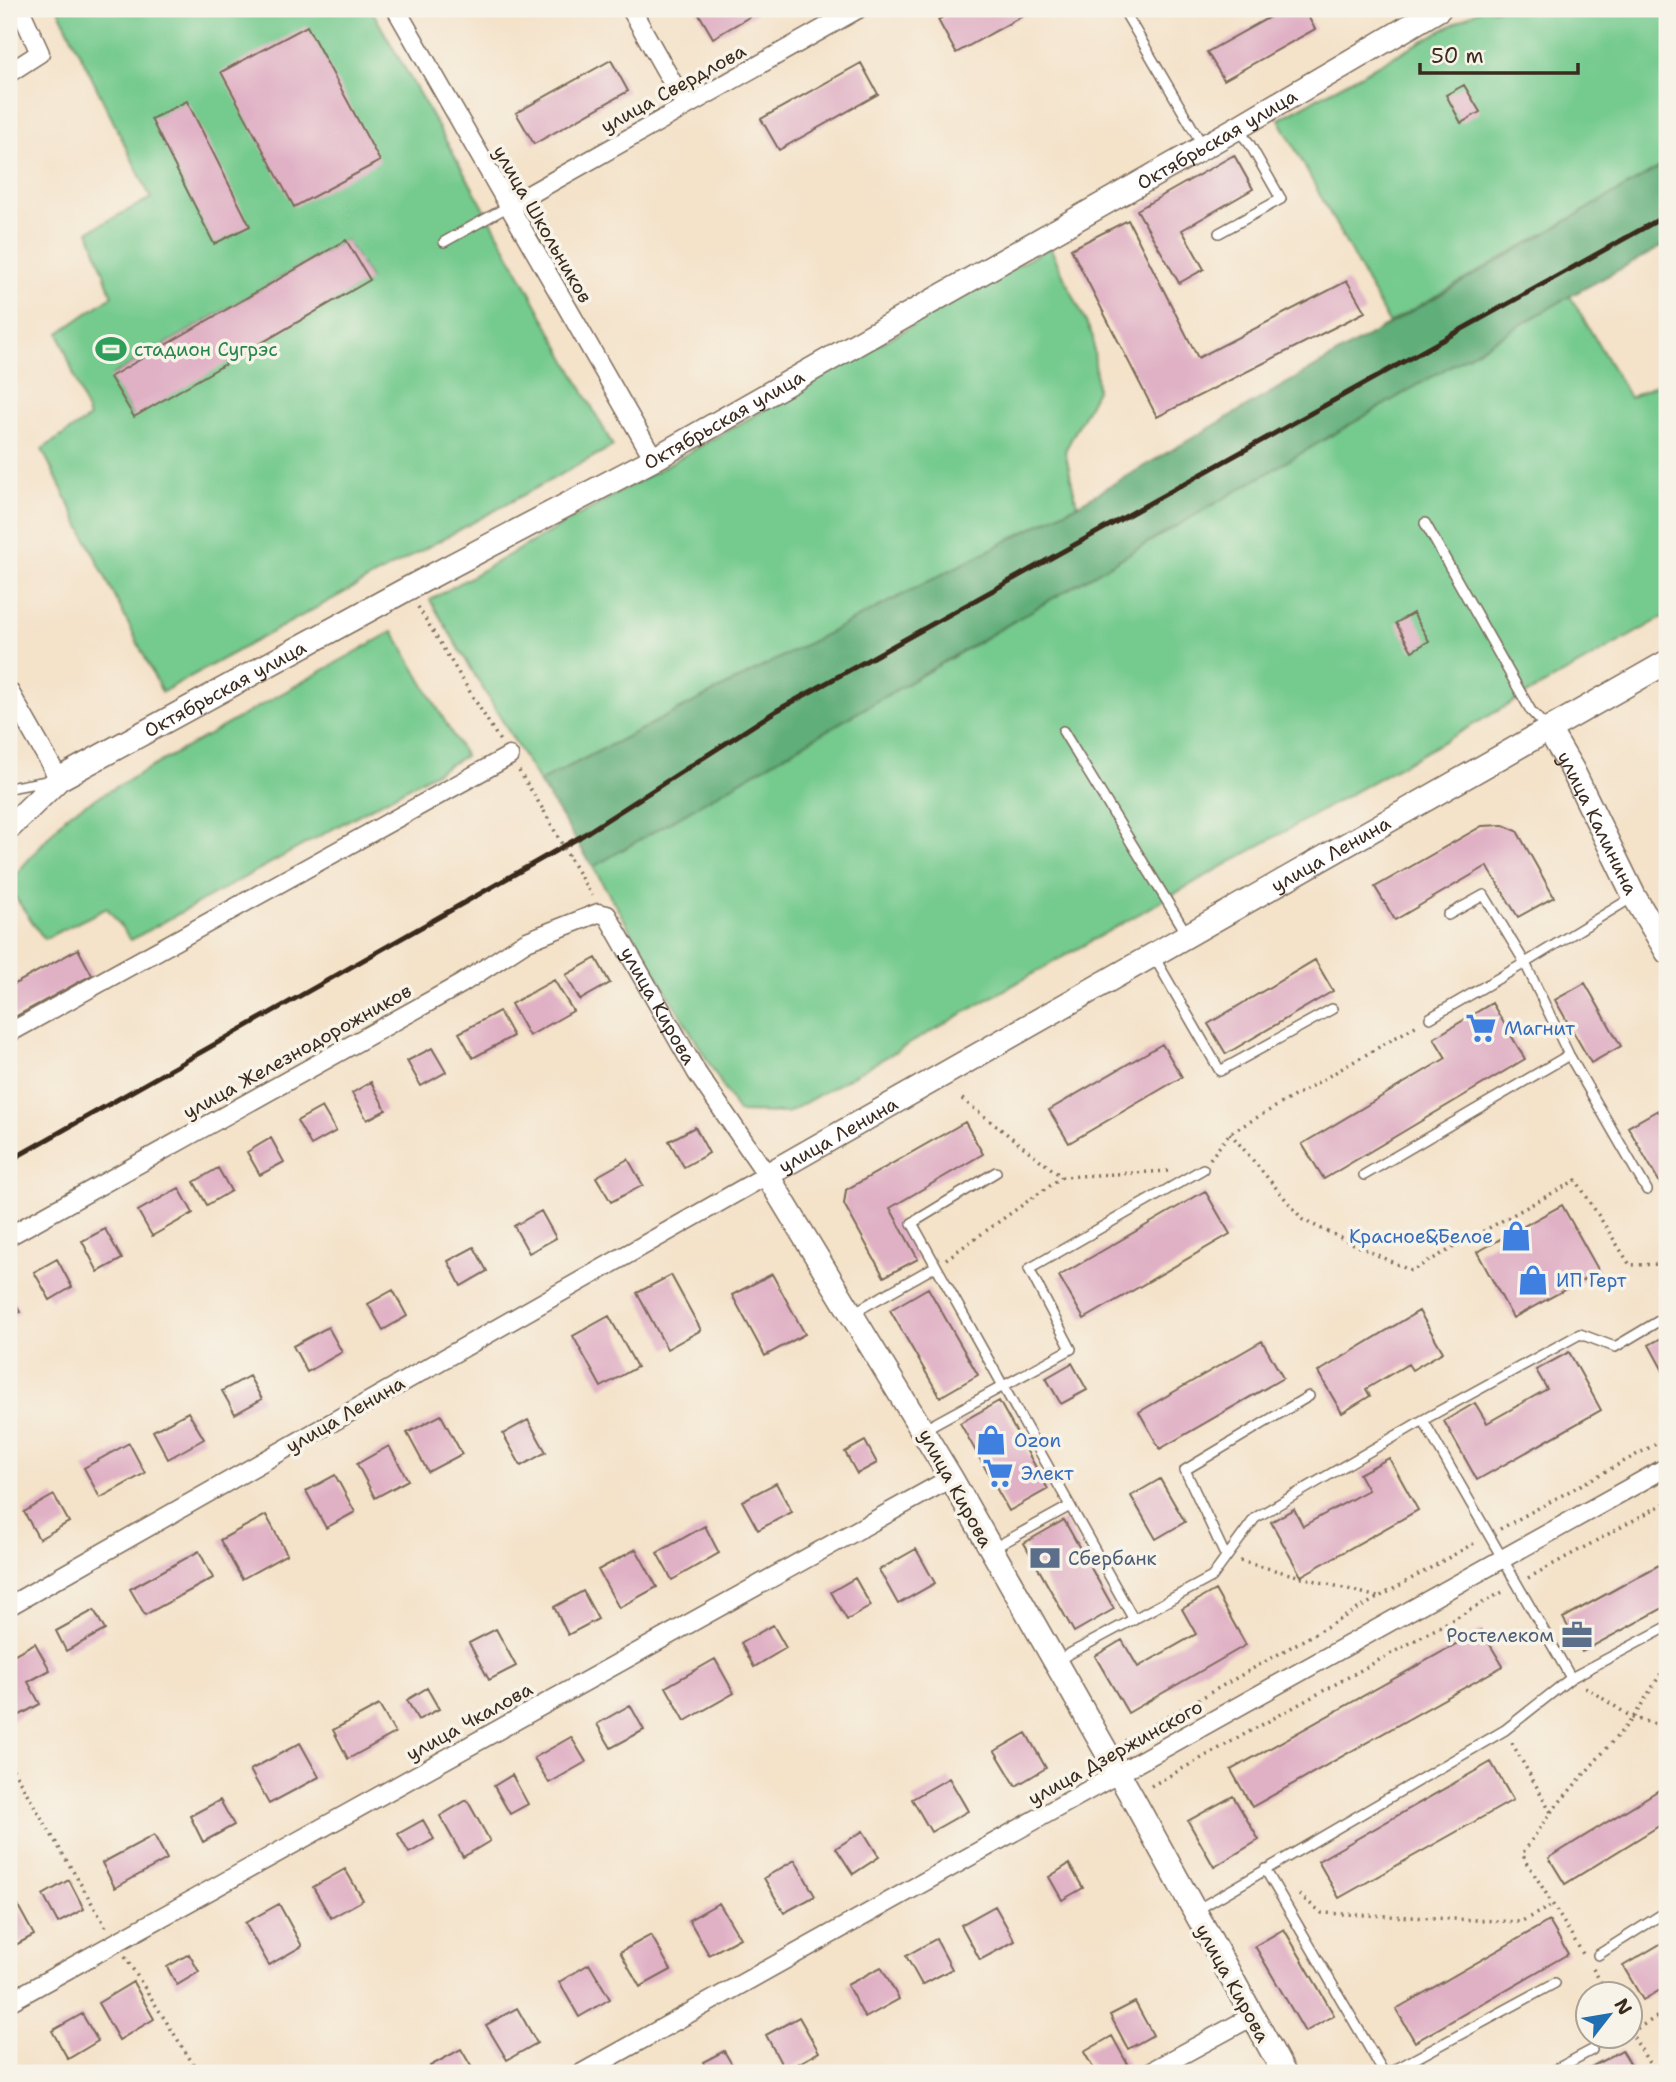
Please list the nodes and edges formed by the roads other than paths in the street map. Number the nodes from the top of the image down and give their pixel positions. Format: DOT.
graph roads {
  1 [pos="20,9"];
  2 [pos="396,9"];
  3 [pos="631,9"];
  4 [pos="858,9"];
  5 [pos="1123,9"];
  6 [pos="1439,9"];
  7 [pos="9,73"];
  8 [pos="685,105"];
  9 [pos="1237,128"];
  10 [pos="1203,147"];
  11 [pos="509,206"];
  12 [pos="1219,233"];
  13 [pos="444,242"];
  14 [pos="654,459"];
  15 [pos="1425,523"];
  16 [pos="1667,662"];
  17 [pos="9,691"];
  18 [pos="1549,730"];
  19 [pos="1063,731"];
  20 [pos="509,756"];
  21 [pos="59,779"];
  22 [pos="10,784"];
  23 [pos="9,828"];
  24 [pos="1634,896"];
  25 [pos="607,915"];
  26 [pos="1448,915"];
  27 [pos="1186,934"];
  28 [pos="1664,941"];
  29 [pos="1152,953"];
  30 [pos="1525,963"];
  31 [pos="1332,1009"];
  32 [pos="1430,1018"];
  33 [pos="9,1033"];
  34 [pos="1569,1055"];
  35 [pos="1203,1169"];
  36 [pos="996,1172"];
  37 [pos="767,1175"];
  38 [pos="1364,1175"];
  39 [pos="1647,1190"];
  40 [pos="9,1236"];
  41 [pos="936,1266"];
  42 [pos="853,1313"];
  43 [pos="1667,1316"];
  44 [pos="1004,1387"];
  45 [pos="1309,1396"];
  46 [pos="1423,1420"];
  47 [pos="923,1430"];
  48 [pos="1667,1467"];
  49 [pos="951,1478"];
  50 [pos="1070,1506"];
  51 [pos="991,1550"];
  52 [pos="1226,1557"];
  53 [pos="1506,1560"];
  54 [pos="9,1606"];
  55 [pos="1134,1620"];
  56 [pos="1667,1627"];
  57 [pos="1054,1661"];
  58 [pos="1570,1678"];
  59 [pos="1119,1773"];
  60 [pos="1265,1869"];
  61 [pos="1667,1911"];
  62 [pos="1194,1912"];
  63 [pos="1598,1955"];
  64 [pos="1555,1983"];
  65 [pos="9,2002"];
  66 [pos="1251,2017"];
  67 [pos="1592,2050"];
  68 [pos="582,2073"];
  69 [pos="1148,2073"];
  70 [pos="1284,2073"];
  71 [pos="1386,2073"];
  72 [pos="1549,2073"];
  1 -- 7 [label="street"];
  2 -- 11 [label="street, улица Школьников"];
  3 -- 8 [label="street"];
  4 -- 8 [label="street, улица Свердлова"];
  5 -- 10 [label="lane"];
  6 -- 9 [label="street, Октябрьская улица"];
  8 -- 11 [label="street, улица Свердлова"];
  9 -- 10 [label="street, Октябрьская улица"];
  9 -- 12 [label="lane"];
  10 -- 14 [label="street, Октябрьская улица"];
  11 -- 13 [label="lane"];
  11 -- 14 [label="street, улица Школьников"];
  14 -- 21 [label="street, Октябрьская улица"];
  15 -- 18 [label="lane"];
  16 -- 18 [label="street, улица Ленина"];
  17 -- 21 [label="street"];
  18 -- 24 [label="street, улица Калинина"];
  18 -- 27 [label="street, улица Ленина"];
  19 -- 27 [label="lane"];
  20 -- 33 [label="street"];
  21 -- 22 [label="lane"];
  21 -- 23 [label="street, Октябрьская улица"];
  24 -- 28 [label="street, улица Калинина"];
  24 -- 30 [label="lane"];
  25 -- 37 [label="street, улица Кирова"];
  25 -- 40 [label="street, улица Железнодорожников"];
  26 -- 30 [label="lane"];
  27 -- 29 [label="street, улица Ленина"];
  29 -- 31 [label="lane"];
  29 -- 37 [label="street, улица Ленина"];
  30 -- 32 [label="lane"];
  30 -- 34 [label="lane"];
  34 -- 38 [label="lane"];
  34 -- 39 [label="lane"];
  35 -- 44 [label="lane"];
  36 -- 41 [label="lane"];
  37 -- 42 [label="street, улица Кирова"];
  37 -- 54 [label="street, улица Ленина"];
  41 -- 42 [label="lane"];
  41 -- 44 [label="lane"];
  42 -- 47 [label="street, улица Кирова"];
  43 -- 46 [label="lane"];
  44 -- 47 [label="lane"];
  44 -- 50 [label="lane"];
  45 -- 52 [label="lane"];
  46 -- 52 [label="lane"];
  46 -- 53 [label="lane"];
  47 -- 49 [label="street, улица Кирова"];
  48 -- 53 [label="street, улица Дзержинского"];
  49 -- 51 [label="street, улица Кирова"];
  49 -- 65 [label="street, улица Чкалова"];
  50 -- 51 [label="lane"];
  50 -- 55 [label="lane"];
  51 -- 57 [label="street, улица Кирова"];
  52 -- 55 [label="lane"];
  53 -- 58 [label="lane"];
  53 -- 59 [label="street, улица Дзержинского"];
  55 -- 57 [label="lane"];
  56 -- 58 [label="lane"];
  57 -- 59 [label="street, улица Кирова"];
  58 -- 60 [label="lane"];
  59 -- 62 [label="street, улица Кирова"];
  59 -- 68 [label="street, улица Дзержинского"];
  60 -- 62 [label="lane"];
  60 -- 71 [label="lane"];
  61 -- 63 [label="lane"];
  62 -- 66 [label="street, улица Кирова"];
  64 -- 71 [label="lane"];
  66 -- 69 [label="street"];
  66 -- 70 [label="street, улица Кирова"];
  67 -- 72 [label="lane"];
}
